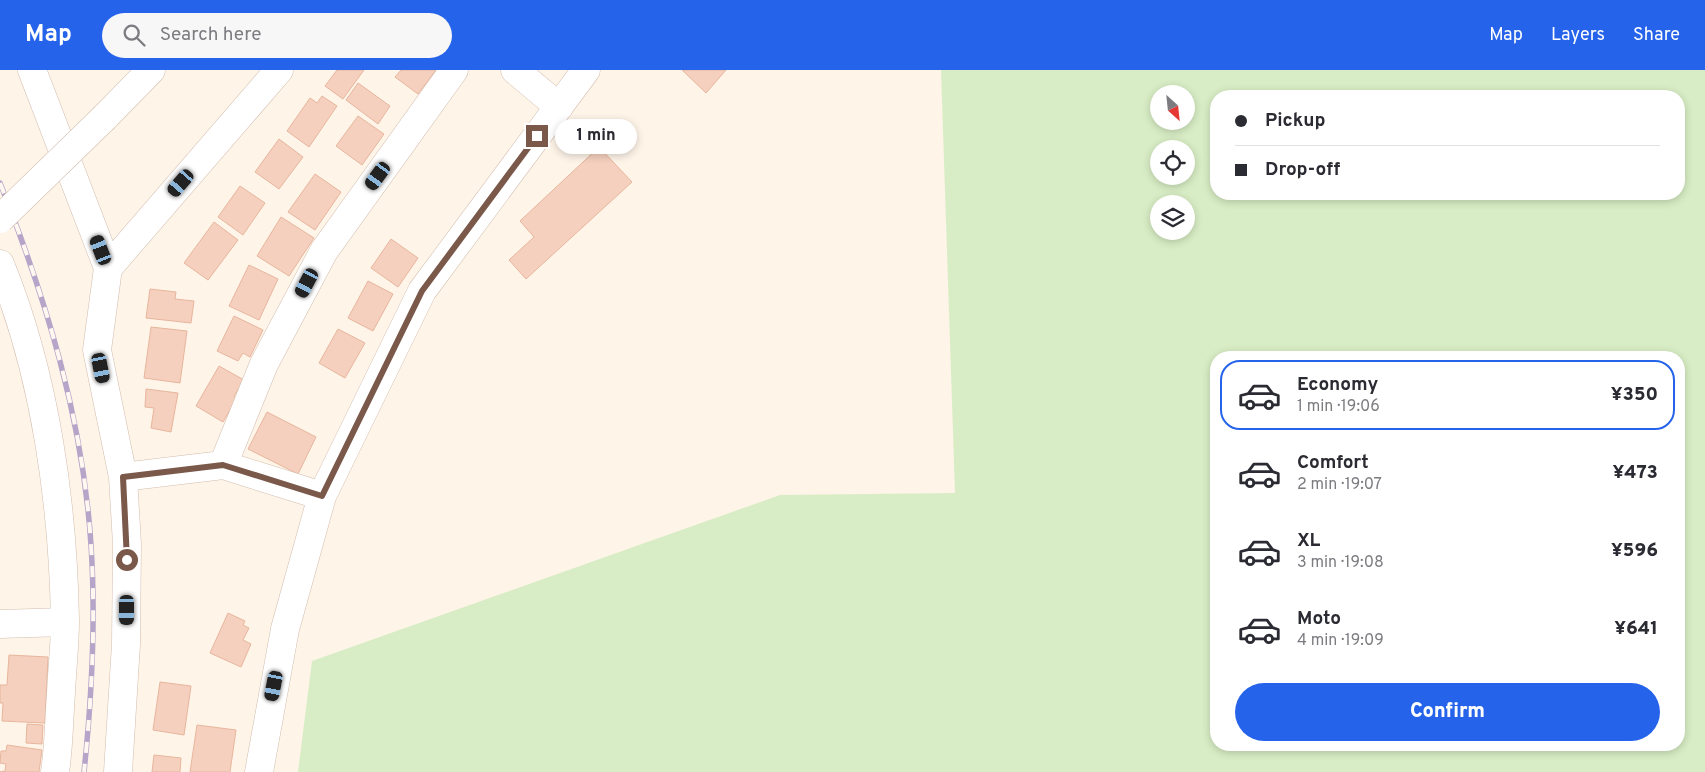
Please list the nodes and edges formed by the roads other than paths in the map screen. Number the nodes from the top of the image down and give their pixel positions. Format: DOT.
graph roads {
  1 [pos="32,70"];
  2 [pos="151,70"];
  3 [pos="279,70"];
  4 [pos="454,70"];
  5 [pos="515,70"];
  6 [pos="586,70"];
  7 [pos="559,107"];
  8 [pos="0,219"];
  9 [pos="0,264"];
  10 [pos="108,268"];
  11 [pos="223,465"];
  12 [pos="123,477"];
  13 [pos="322,496"];
  14 [pos="65,622"];
  15 [pos="0,624"];
  16 [pos="55,772"];
  17 [pos="118,772"];
  18 [pos="259,772"];
  1 -- 10 [label="street"];
  2 -- 8 [label="street, bridge"];
  3 -- 10 [label="street"];
  4 -- 11 [label="street"];
  5 -- 7 [label="street"];
  6 -- 7 [label="street"];
  7 -- 13 [label="street"];
  9 -- 14 [label="street"];
  10 -- 12 [label="street"];
  11 -- 12 [label="street"];
  11 -- 13 [label="street"];
  12 -- 17 [label="street"];
  13 -- 18 [label="street"];
  14 -- 15 [label="street"];
  14 -- 16 [label="street"];
}
